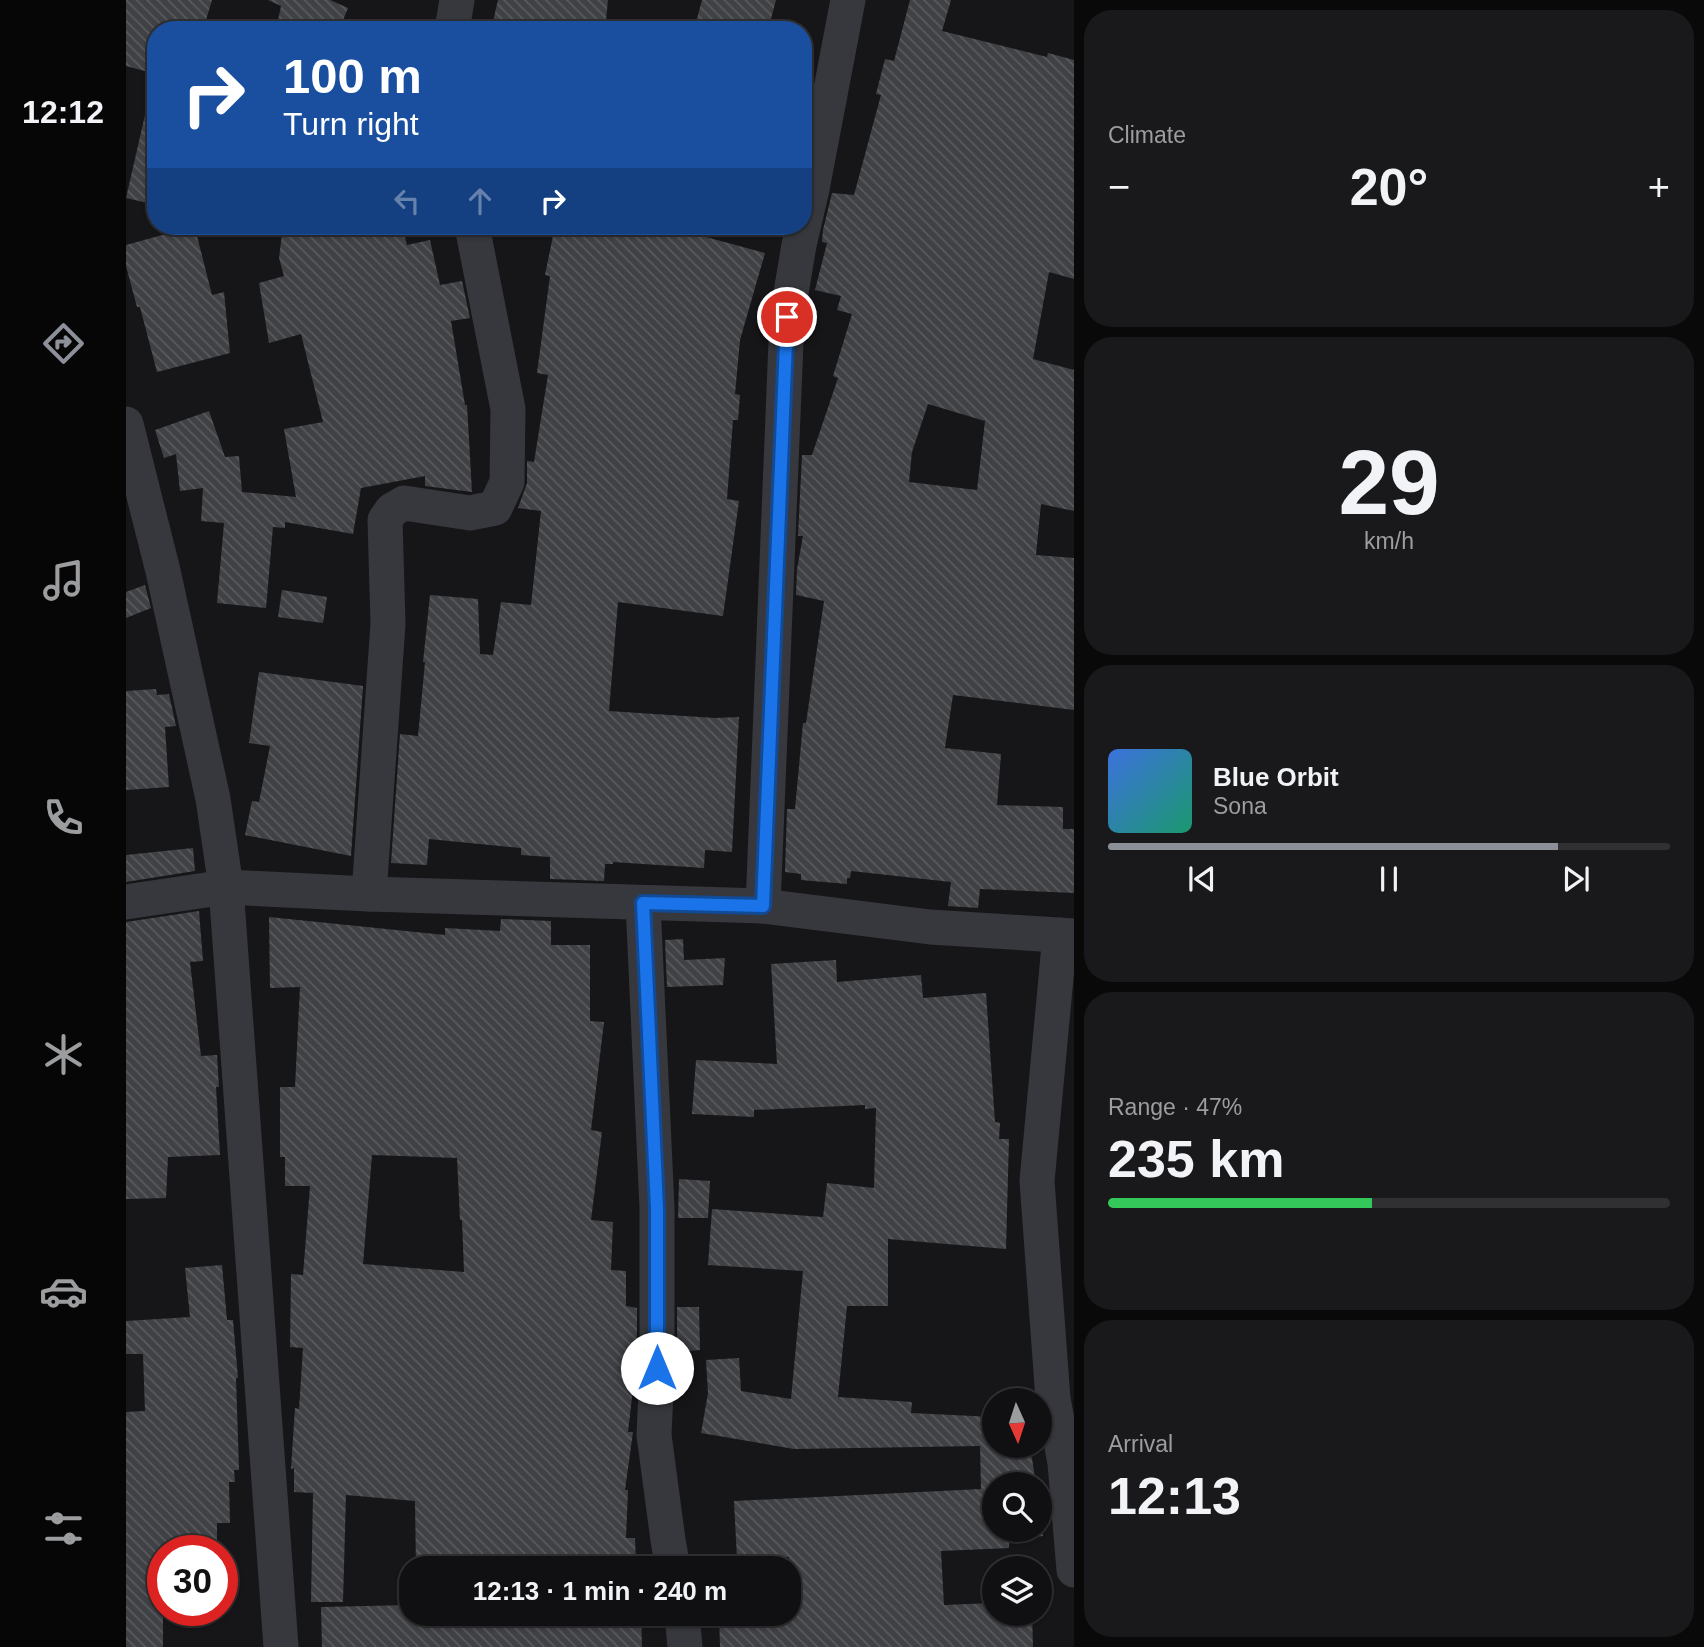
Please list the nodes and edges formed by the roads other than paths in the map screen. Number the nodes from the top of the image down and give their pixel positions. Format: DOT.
graph roads {
  1 [pos="457,0"];
  2 [pos="848,0"];
  3 [pos="454,21"];
  4 [pos="812,189"];
  5 [pos="474,235"];
  6 [pos="801,235"];
  7 [pos="126,424"];
  8 [pos="226,887"];
  9 [pos="369,894"];
  10 [pos="126,902"];
  11 [pos="643,903"];
  12 [pos="763,906"];
  13 [pos="1067,936"];
  14 [pos="671,1556"];
  15 [pos="1074,1570"];
  16 [pos="683,1626"];
  17 [pos="281,1647"];
  18 [pos="685,1647"];
  1 -- 3 [label="street"];
  2 -- 4 [label="street"];
  5 -- 9 [label="street"];
  6 -- 12 [label="street"];
  7 -- 8 [label="street"];
  8 -- 9 [label="street"];
  8 -- 10 [label="street"];
  8 -- 17 [label="street"];
  9 -- 11 [label="street"];
  11 -- 12 [label="street"];
  11 -- 14 [label="street"];
  12 -- 13 [label="street"];
  13 -- 15 [label="street"];
  16 -- 18 [label="street"];
}
